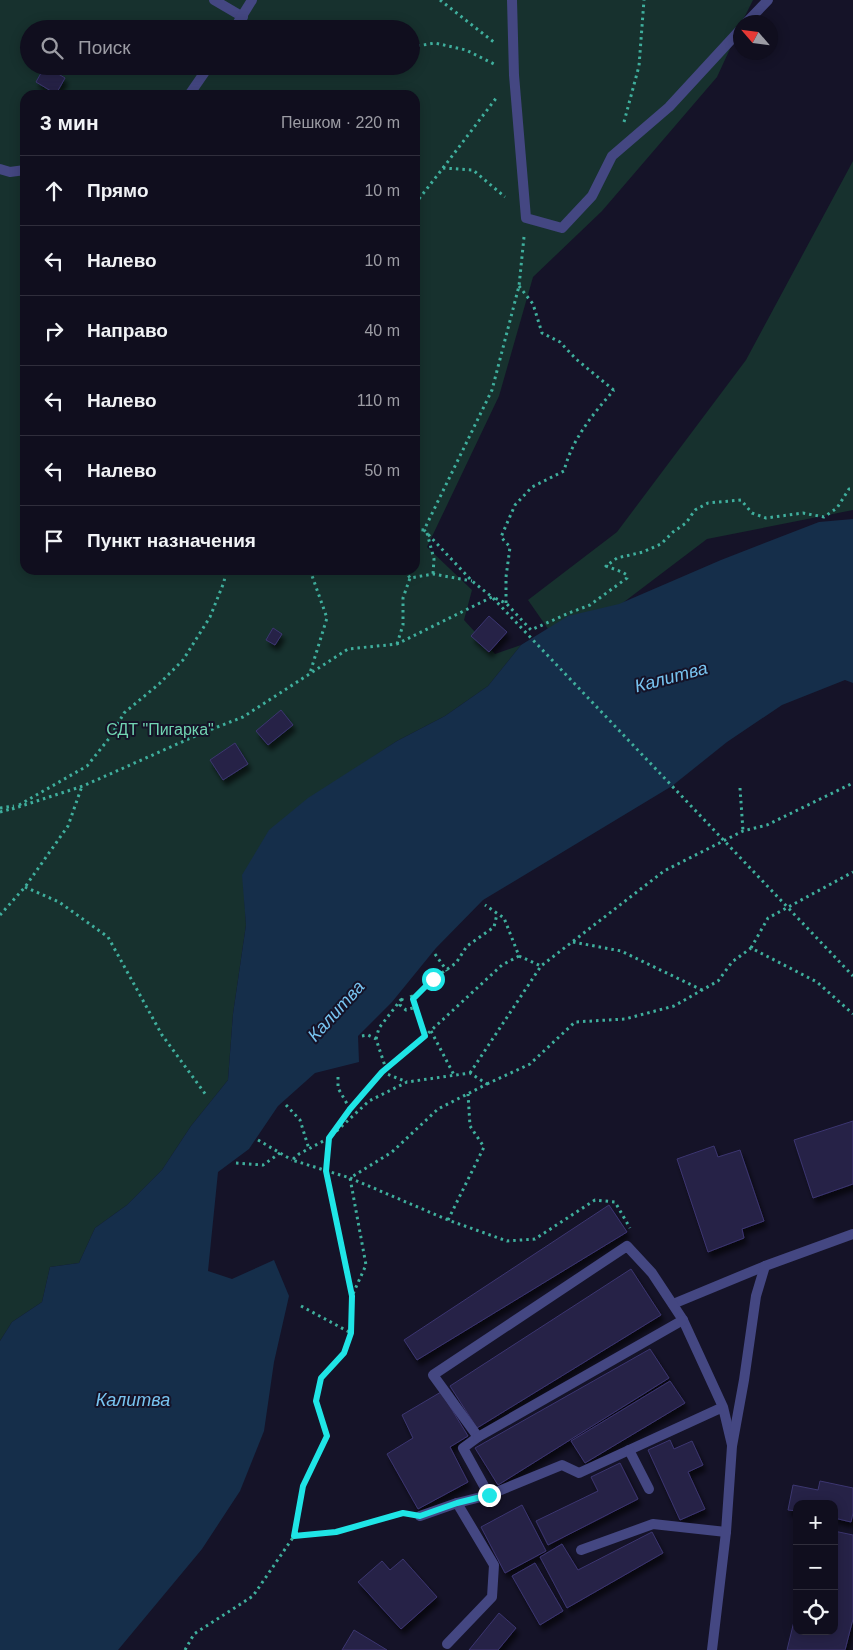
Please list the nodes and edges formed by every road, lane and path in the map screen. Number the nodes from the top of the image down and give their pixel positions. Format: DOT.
graph roads {
  1 [pos="214,0"];
  2 [pos="252,0"];
  3 [pos="440,0"];
  4 [pos="512,0"];
  5 [pos="644,0"];
  6 [pos="768,0"];
  7 [pos="754,15"];
  8 [pos="243,16"];
  9 [pos="240,20"];
  10 [pos="733,38"];
  11 [pos="420,46"];
  12 [pos="500,46"];
  13 [pos="203,75"];
  14 [pos="514,75"];
  15 [pos="193,90"];
  16 [pos="615,154"];
  17 [pos="443,168"];
  18 [pos="0,169"];
  19 [pos="20,171"];
  20 [pos="420,198"];
  21 [pos="526,218"];
  22 [pos="519,286"];
  23 [pos="853,489"];
  24 [pos="420,530"];
  25 [pos="425,531"];
  26 [pos="433,574"];
  27 [pos="225,575"];
  28 [pos="312,575"];
  29 [pos="408,575"];
  30 [pos="410,578"];
  31 [pos="472,581"];
  32 [pos="492,597"];
  33 [pos="506,603"];
  34 [pos="397,644"];
  35 [pos="310,674"];
  36 [pos="853,783"];
  37 [pos="83,786"];
  38 [pos="740,788"];
  39 [pos="18,806"];
  40 [pos="0,808"];
  41 [pos="12,809"];
  42 [pos="0,812"];
  43 [pos="743,832"];
  44 [pos="853,872"];
  45 [pos="26,887"];
  46 [pos="485,905"];
  47 [pos="497,914"];
  48 [pos="0,915"];
  49 [pos="573,942"];
  50 [pos="751,948"];
  51 [pos="434,954"];
  52 [pos="519,956"];
  53 [pos="541,966"];
  54 [pos="447,971"];
  55 [pos="853,976"];
  56 [pos="702,990"];
  57 [pos="411,995"];
  58 [pos="413,999"];
  59 [pos="416,1007"];
  60 [pos="853,1014"];
  61 [pos="430,1031"];
  62 [pos="362,1036"];
  63 [pos="425,1036"];
  64 [pos="376,1039"];
  65 [pos="386,1069"];
  66 [pos="382,1072"];
  67 [pos="470,1073"];
  68 [pos="454,1075"];
  69 [pos="338,1077"];
  70 [pos="407,1082"];
  71 [pos="487,1084"];
  72 [pos="468,1094"];
  73 [pos="206,1095"];
  74 [pos="286,1104"];
  75 [pos="350,1109"];
  76 [pos="329,1138"];
  77 [pos="258,1140"];
  78 [pos="309,1149"];
  79 [pos="280,1153"];
  80 [pos="292,1160"];
  81 [pos="236,1163"];
  82 [pos="326,1171"];
  83 [pos="350,1178"];
  84 [pos="448,1220"];
  85 [pos="853,1234"];
  86 [pos="627,1246"];
  87 [pos="766,1266"];
  88 [pos="352,1296"];
  89 [pos="673,1304"];
  90 [pos="301,1306"];
  91 [pos="684,1320"];
  92 [pos="351,1333"];
  93 [pos="723,1408"];
  94 [pos="478,1437"];
  95 [pos="732,1446"];
  96 [pos="629,1450"];
  97 [pos="649,1489"];
  98 [pos="489,1495"];
  99 [pos="457,1503"];
  100 [pos="420,1516"];
  101 [pos="726,1532"];
  102 [pos="294,1536"];
  103 [pos="581,1550"];
  104 [pos="447,1644"];
  105 [pos="184,1650"];
  106 [pos="712,1650"];
  1 -- 8 [label="street"];
  2 -- 8 [label="street"];
  3 -- 12 [label="path"];
  4 -- 14 [label="street"];
  5 -- 16 [label="path"];
  6 -- 7 [label="street"];
  8 -- 9 [label="street"];
  10 -- 16 [label="street"];
  11 -- 14 [label="path"];
  13 -- 15 [label="street"];
  14 -- 17 [label="path"];
  14 -- 21 [label="street"];
  16 -- 21 [label="street"];
  17 -- 20 [label="path"];
  17 -- 21 [label="path"];
  18 -- 19 [label="street"];
  21 -- 22 [label="path"];
  22 -- 25 [label="path"];
  22 -- 33 [label="path"];
  23 -- 33 [label="path"];
  24 -- 25 [label="path"];
  25 -- 26 [label="path"];
  25 -- 31 [label="path"];
  26 -- 30 [label="path"];
  26 -- 31 [label="path"];
  27 -- 39 [label="path"];
  28 -- 35 [label="path"];
  29 -- 30 [label="path"];
  30 -- 34 [label="path"];
  31 -- 32 [label="path"];
  32 -- 33 [label="path"];
  32 -- 34 [label="path"];
  32 -- 55 [label="path"];
  34 -- 35 [label="path"];
  35 -- 37 [label="path"];
  36 -- 43 [label="path"];
  37 -- 41 [label="path"];
  37 -- 45 [label="path"];
  38 -- 43 [label="path"];
  39 -- 40 [label="path"];
  39 -- 41 [label="path"];
  41 -- 42 [label="path"];
  43 -- 49 [label="path"];
  44 -- 50 [label="path"];
  45 -- 48 [label="path"];
  45 -- 73 [label="path"];
  46 -- 47 [label="path"];
  47 -- 52 [label="path"];
  47 -- 54 [label="path"];
  49 -- 53 [label="path"];
  49 -- 56 [label="path"];
  50 -- 56 [label="path"];
  50 -- 60 [label="path"];
  51 -- 54 [label="path"];
  52 -- 53 [label="path"];
  52 -- 61 [label="path"];
  53 -- 67 [label="path"];
  54 -- 58 [label="path"];
  56 -- 71 [label="path"];
  57 -- 58 [label="path"];
  58 -- 59 [label="path"];
  59 -- 63 [label="path"];
  59 -- 64 [label="path"];
  61 -- 63 [label="path"];
  61 -- 68 [label="path"];
  62 -- 64 [label="path"];
  63 -- 65 [label="path"];
  64 -- 65 [label="path"];
  65 -- 66 [label="path"];
  66 -- 70 [label="path"];
  66 -- 75 [label="path"];
  67 -- 68 [label="path"];
  67 -- 71 [label="path"];
  68 -- 70 [label="path"];
  69 -- 75 [label="path"];
  70 -- 76 [label="path"];
  71 -- 72 [label="path"];
  72 -- 83 [label="path"];
  72 -- 84 [label="path"];
  74 -- 78 [label="path"];
  75 -- 76 [label="path"];
  76 -- 78 [label="path"];
  76 -- 82 [label="path"];
  77 -- 79 [label="path"];
  78 -- 80 [label="path"];
  79 -- 80 [label="path"];
  79 -- 81 [label="path"];
  80 -- 82 [label="path"];
  82 -- 83 [label="path"];
  82 -- 88 [label="path"];
  83 -- 84 [label="path"];
  83 -- 88 [label="path"];
  84 -- 86 [label="path"];
  85 -- 87 [label="street"];
  86 -- 89 [label="street"];
  86 -- 94 [label="street"];
  87 -- 89 [label="street"];
  87 -- 95 [label="street"];
  88 -- 92 [label="path"];
  89 -- 91 [label="street"];
  90 -- 92 [label="path"];
  91 -- 93 [label="street"];
  91 -- 94 [label="street"];
  92 -- 102 [label="path"];
  93 -- 95 [label="street"];
  93 -- 96 [label="street"];
  94 -- 98 [label="street"];
  95 -- 101 [label="street"];
  96 -- 97 [label="street"];
  96 -- 98 [label="street"];
  98 -- 99 [label="street"];
  99 -- 100 [label="street"];
  99 -- 104 [label="street"];
  100 -- 102 [label="path"];
  101 -- 103 [label="street"];
  101 -- 106 [label="street"];
  102 -- 105 [label="path"];
}
